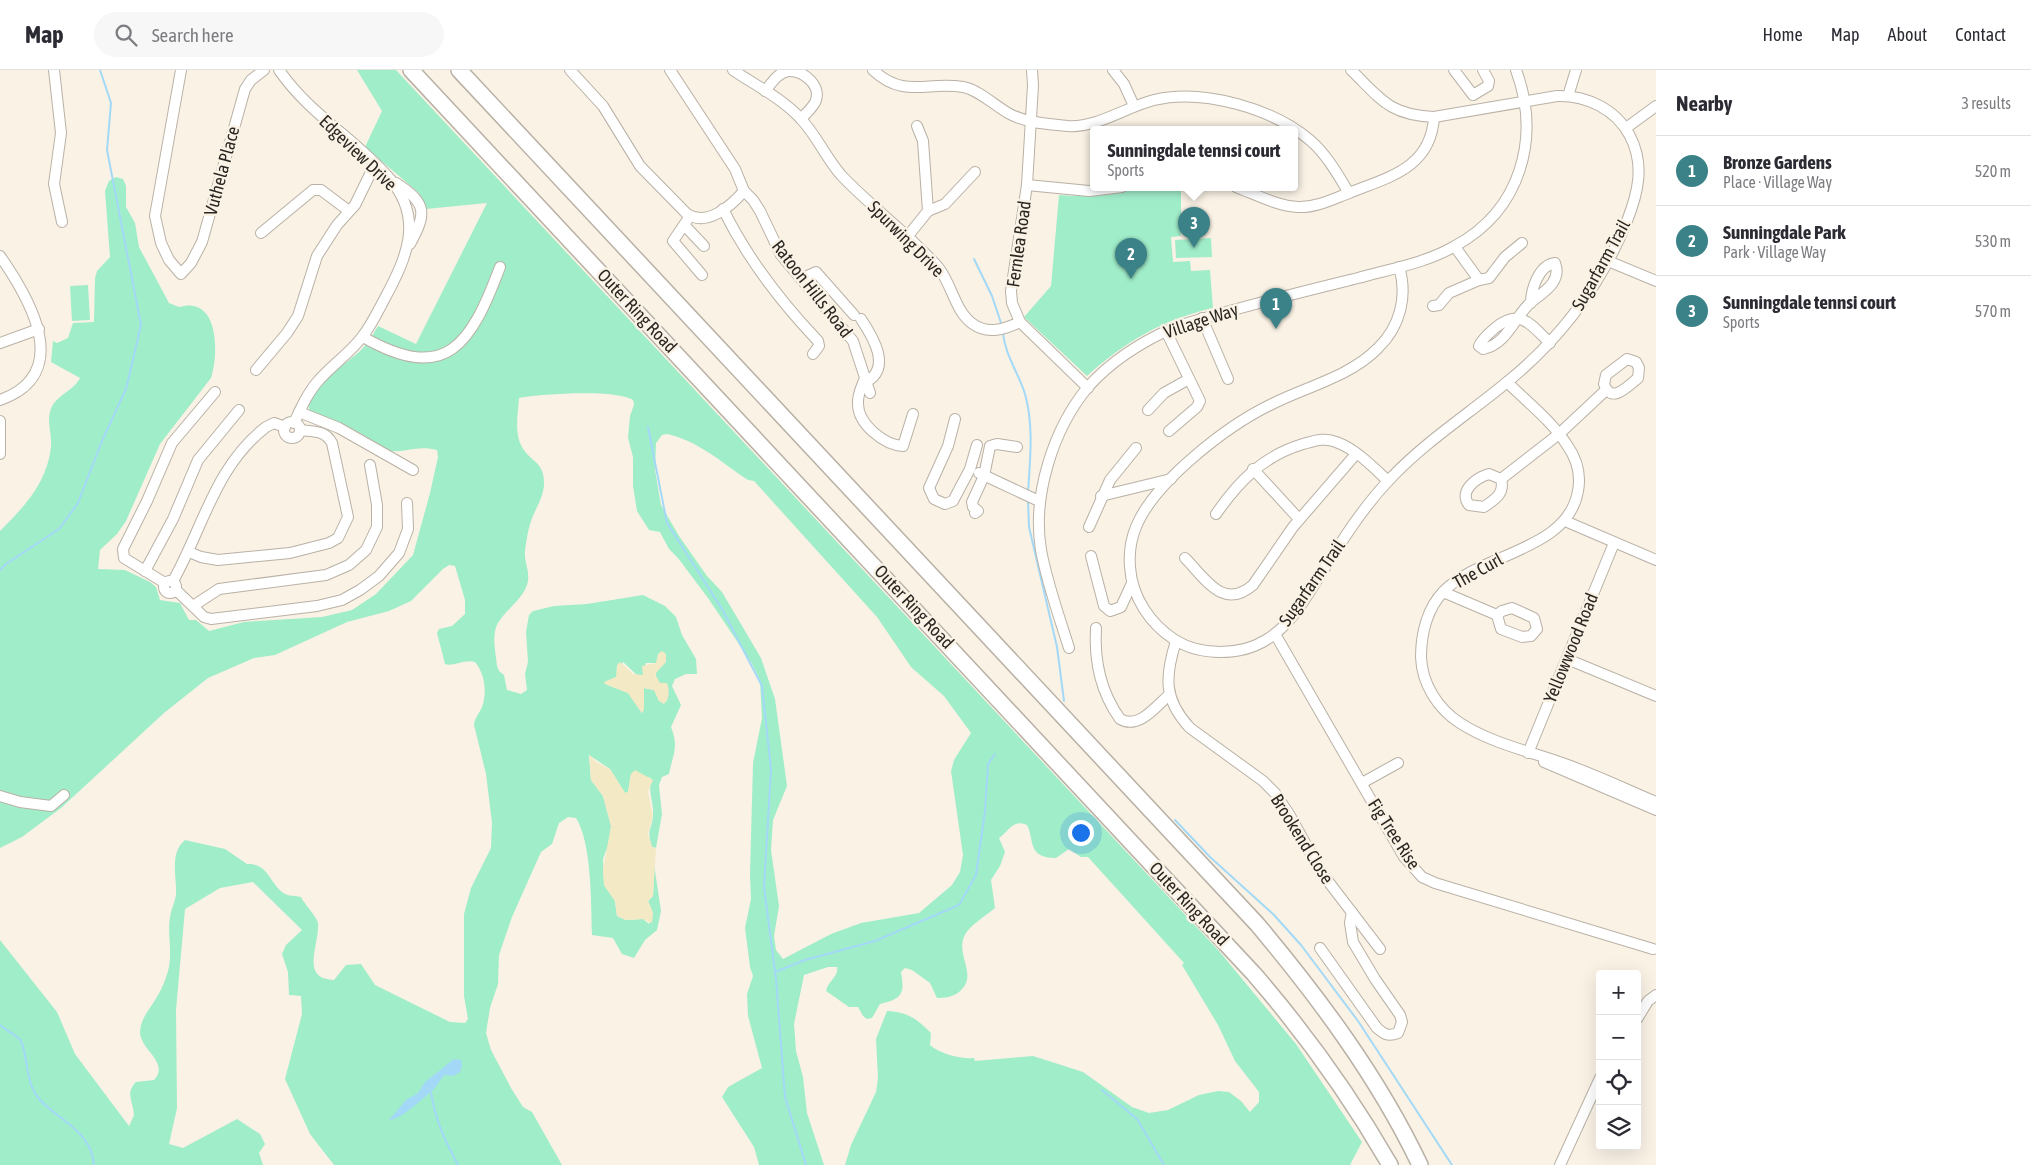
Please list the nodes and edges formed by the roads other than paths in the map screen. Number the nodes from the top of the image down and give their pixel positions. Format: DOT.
graph roads {
  1 [pos="54,70"];
  2 [pos="181,70"];
  3 [pos="264,70"];
  4 [pos="279,70"];
  5 [pos="411,70"];
  6 [pos="459,70"];
  7 [pos="570,70"];
  8 [pos="670,70"];
  9 [pos="733,70"];
  10 [pos="873,70"];
  11 [pos="1032,70"];
  12 [pos="1113,70"];
  13 [pos="1454,70"];
  14 [pos="1483,70"];
  15 [pos="1516,70"];
  16 [pos="1576,70"];
  17 [pos="1356,72"];
  18 [pos="765,92"];
  19 [pos="1568,96"];
  20 [pos="1525,101"];
  21 [pos="1134,106"];
  22 [pos="1656,106"];
  23 [pos="1434,117"];
  24 [pos="801,118"];
  25 [pos="1031,121"];
  26 [pos="917,126"];
  27 [pos="1288,126"];
  28 [pos="1626,128"];
  29 [pos="1298,132"];
  30 [pos="375,164"];
  31 [pos="975,172"];
  32 [pos="388,177"];
  33 [pos="1027,185"];
  34 [pos="744,191"];
  35 [pos="1090,191"];
  36 [pos="1248,191"];
  37 [pos="1349,193"];
  38 [pos="723,209"];
  39 [pos="349,211"];
  40 [pos="928,211"];
  41 [pos="690,216"];
  42 [pos="62,222"];
  43 [pos="685,226"];
  44 [pos="261,233"];
  45 [pos="908,237"];
  46 [pos="1522,243"];
  47 [pos="704,246"];
  48 [pos="1455,247"];
  49 [pos="407,249"];
  50 [pos="0,256"];
  51 [pos="1608,261"];
  52 [pos="500,267"];
  53 [pos="1399,267"];
  54 [pos="702,275"];
  55 [pos="801,279"];
  56 [pos="1656,281"];
  57 [pos="1531,303"];
  58 [pos="1202,318"];
  59 [pos="1020,322"];
  60 [pos="39,329"];
  61 [pos="1166,331"];
  62 [pos="363,337"];
  63 [pos="1550,343"];
  64 [pos="0,344"];
  65 [pos="814,354"];
  66 [pos="256,370"];
  67 [pos="1189,379"];
  68 [pos="1228,379"];
  69 [pos="866,380"];
  70 [pos="1507,382"];
  71 [pos="1088,388"];
  72 [pos="1606,390"];
  73 [pos="215,392"];
  74 [pos="870,393"];
  75 [pos="0,400"];
  76 [pos="239,410"];
  77 [pos="1148,410"];
  78 [pos="299,412"];
  79 [pos="913,414"];
  80 [pos="955,419"];
  81 [pos="0,421"];
  82 [pos="293,426"];
  83 [pos="1169,431"];
  84 [pos="1559,434"];
  85 [pos="977,445"];
  86 [pos="1017,447"];
  87 [pos="1136,448"];
  88 [pos="0,454"];
  89 [pos="1356,454"];
  90 [pos="370,465"];
  91 [pos="970,469"];
  92 [pos="413,470"];
  93 [pos="1254,470"];
  94 [pos="984,476"];
  95 [pos="1171,479"];
  96 [pos="1501,479"];
  97 [pos="1388,481"];
  98 [pos="1101,496"];
  99 [pos="1039,501"];
  100 [pos="407,503"];
  101 [pos="975,513"];
  102 [pos="1216,514"];
  103 [pos="1299,519"];
  104 [pos="1564,521"];
  105 [pos="1089,527"];
  106 [pos="1614,544"];
  107 [pos="189,552"];
  108 [pos="1091,556"];
  109 [pos="1185,558"];
  110 [pos="1656,560"];
  111 [pos="145,570"];
  112 [pos="1132,583"];
  113 [pos="171,585"];
  114 [pos="1443,592"];
  115 [pos="193,606"];
  116 [pos="1497,615"];
  117 [pos="1096,628"];
  118 [pos="1275,634"];
  119 [pos="1176,641"];
  120 [pos="1069,648"];
  121 [pos="1567,659"];
  122 [pos="1170,695"];
  123 [pos="1656,696"];
  124 [pos="1531,754"];
  125 [pos="1398,763"];
  126 [pos="1362,784"];
  127 [pos="64,794"];
  128 [pos="0,796"];
  129 [pos="1656,802"];
  130 [pos="1656,810"];
  131 [pos="1352,912"];
  132 [pos="1320,948"];
  133 [pos="1380,949"];
  134 [pos="1653,949"];
  135 [pos="1656,995"];
  136 [pos="1640,1015"];
  137 [pos="1596,1087"];
  138 [pos="1390,1165"];
  139 [pos="1420,1165"];
  140 [pos="1560,1165"];
  1 -- 42 [label="street"];
  2 -- 3 [label="street, Vuthela Place"];
  4 -- 30 [label="street, Edgeview Drive"];
  5 -- 138 [label="highway, Outer Ring Road"];
  6 -- 139 [label="highway, Outer Ring Road"];
  7 -- 41 [label="street"];
  8 -- 34 [label="street, Ratoon Hills Road"];
  9 -- 18 [label="street, Spurwing Drive"];
  10 -- 25 [label="street"];
  11 -- 25 [label="street, Fernlea Road"];
  12 -- 21 [label="street"];
  13 -- 14 [label="street"];
  15 -- 20 [label="street, Village Way"];
  16 -- 19 [label="street"];
  17 -- 23 [label="street, Sugarfarm Trail"];
  18 -- 24 [label="street, Spurwing Drive"];
  18 -- 24 [label="street"];
  19 -- 20 [label="street, Sugarfarm Trail"];
  19 -- 28 [label="street, Sugarfarm Trail"];
  20 -- 23 [label="street, Sugarfarm Trail"];
  20 -- 48 [label="street, Village Way"];
  21 -- 25 [label="street"];
  21 -- 27 [label="street"];
  22 -- 28 [label="street"];
  23 -- 37 [label="street"];
  24 -- 45 [label="street, Spurwing Drive"];
  25 -- 33 [label="street, Fernlea Road"];
  26 -- 40 [label="street"];
  28 -- 51 [label="street, Sugarfarm Trail"];
  29 -- 37 [label="street"];
  30 -- 32 [label="street, Edgeview Drive"];
  30 -- 39 [label="street"];
  31 -- 40 [label="street"];
  32 -- 49 [label="street, Edgeview Drive"];
  32 -- 49 [label="street"];
  33 -- 35 [label="street"];
  33 -- 59 [label="street, Fernlea Road"];
  34 -- 38 [label="street"];
  34 -- 55 [label="street, Ratoon Hills Road"];
  36 -- 37 [label="street"];
  38 -- 41 [label="street"];
  38 -- 65 [label="street"];
  39 -- 44 [label="street"];
  39 -- 66 [label="street"];
  40 -- 45 [label="street"];
  41 -- 43 [label="street"];
  43 -- 47 [label="street"];
  43 -- 54 [label="street"];
  45 -- 59 [label="street, Spurwing Drive"];
  46 -- 48 [label="street"];
  48 -- 53 [label="street, Village Way"];
  49 -- 62 [label="street, Edgeview Drive"];
  50 -- 60 [label="street"];
  51 -- 56 [label="street"];
  51 -- 63 [label="street, Sugarfarm Trail"];
  52 -- 62 [label="street"];
  53 -- 58 [label="street, Village Way"];
  53 -- 95 [label="street, Sugarfarm Trail"];
  55 -- 69 [label="street, Ratoon Hills Road"];
  55 -- 69 [label="street"];
  57 -- 63 [label="street"];
  58 -- 61 [label="street, Village Way"];
  58 -- 68 [label="street"];
  59 -- 71 [label="street, Fernlea Road"];
  60 -- 64 [label="street"];
  60 -- 75 [label="street"];
  61 -- 67 [label="street"];
  61 -- 71 [label="street, Village Way"];
  62 -- 78 [label="street, Edgeview Drive"];
  63 -- 70 [label="street, Sugarfarm Trail"];
  67 -- 77 [label="street"];
  67 -- 83 [label="street"];
  69 -- 74 [label="street, Ratoon Hills Road"];
  69 -- 79 [label="street"];
  70 -- 84 [label="street, The Curl"];
  70 -- 97 [label="street, Sugarfarm Trail"];
  71 -- 99 [label="street, Village Way"];
  72 -- 84 [label="street"];
  73 -- 111 [label="street"];
  76 -- 111 [label="street"];
  78 -- 82 [label="street, Edgeview Drive"];
  78 -- 92 [label="street"];
  80 -- 91 [label="street"];
  81 -- 88 [label="street"];
  82 -- 107 [label="street"];
  82 -- 107 [label="street"];
  84 -- 96 [label="street"];
  84 -- 104 [label="street, The Curl"];
  85 -- 91 [label="street"];
  86 -- 94 [label="street"];
  87 -- 98 [label="street"];
  89 -- 93 [label="street"];
  89 -- 97 [label="street"];
  89 -- 103 [label="street"];
  90 -- 115 [label="street"];
  91 -- 94 [label="street"];
  93 -- 102 [label="street"];
  93 -- 103 [label="street"];
  94 -- 99 [label="street"];
  94 -- 101 [label="street"];
  95 -- 98 [label="street"];
  95 -- 112 [label="street, Sugarfarm Trail"];
  97 -- 118 [label="street, Sugarfarm Trail"];
  98 -- 105 [label="street"];
  99 -- 120 [label="street, Village Way"];
  100 -- 115 [label="street"];
  103 -- 109 [label="street"];
  104 -- 106 [label="street"];
  104 -- 114 [label="street, The Curl"];
  106 -- 110 [label="street"];
  106 -- 121 [label="street, Yellowwood Road"];
  107 -- 113 [label="street"];
  108 -- 112 [label="street"];
  111 -- 113 [label="street"];
  112 -- 119 [label="street, Sugarfarm Trail"];
  113 -- 115 [label="street"];
  114 -- 116 [label="street"];
  114 -- 124 [label="street, The Curl"];
  117 -- 122 [label="street"];
  118 -- 119 [label="street, Sugarfarm Trail"];
  118 -- 126 [label="street, Fig Tree Rise"];
  119 -- 122 [label="street, Brookend Close"];
  121 -- 123 [label="street"];
  121 -- 124 [label="street, Yellowwood Road"];
  122 -- 131 [label="street, Brookend Close"];
  124 -- 129 [label="street, The Curl"];
  124 -- 130 [label="street, The Curl"];
  125 -- 126 [label="street"];
  126 -- 134 [label="street, Fig Tree Rise"];
  127 -- 128 [label="street"];
  131 -- 132 [label="street"];
  131 -- 133 [label="street, Brookend Close"];
  135 -- 136 [label="street"];
  137 -- 140 [label="street"];
}
